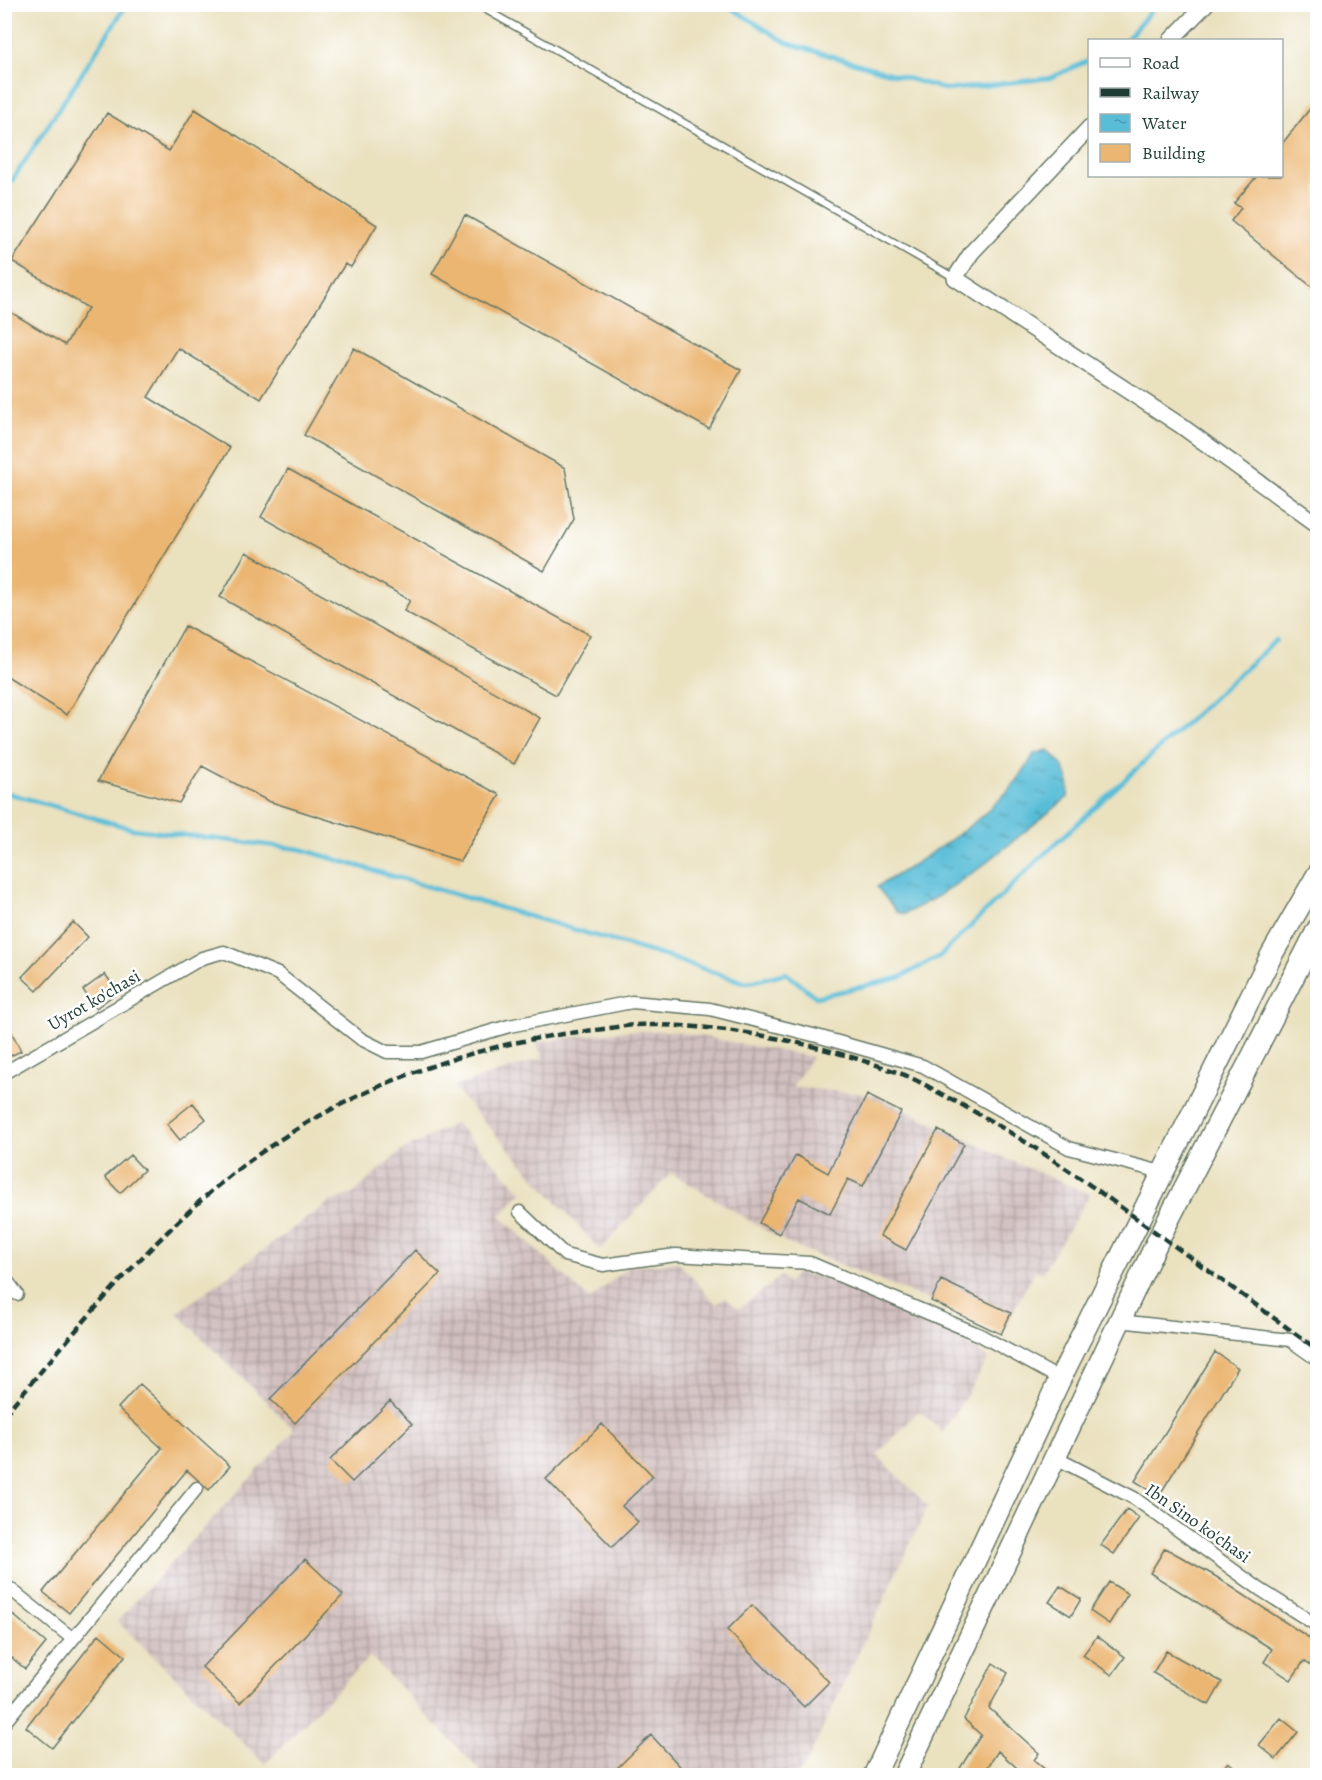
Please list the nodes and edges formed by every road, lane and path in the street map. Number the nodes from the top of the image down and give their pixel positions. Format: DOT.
graph roads {
  1 [pos="476,4"];
  2 [pos="1206,4"];
  3 [pos="1172,39"];
  4 [pos="1088,128"];
  5 [pos="955,278"];
  6 [pos="1317,525"];
  7 [pos="1317,874"];
  8 [pos="1317,929"];
  9 [pos="4,1074"];
  10 [pos="1165,1173"];
  11 [pos="520,1212"];
  12 [pos="4,1277"];
  13 [pos="17,1294"];
  14 [pos="1119,1321"];
  15 [pos="1317,1360"];
  16 [pos="1060,1378"];
  17 [pos="1054,1457"];
  18 [pos="197,1488"];
  19 [pos="968,1574"];
  20 [pos="994,1583"];
  21 [pos="4,1584"];
  22 [pos="1317,1626"];
  23 [pos="73,1639"];
  24 [pos="4,1723"];
  25 [pos="874,1776"];
  26 [pos="904,1776"];
  1 -- 5 [label="lane"];
  2 -- 3 [label="street"];
  4 -- 5 [label="street"];
  5 -- 6 [label="street"];
  7 -- 10 [label="highway"];
  8 -- 14 [label="highway"];
  9 -- 10 [label="street, Uyrot ko'chasi"];
  10 -- 16 [label="highway"];
  11 -- 16 [label="street"];
  12 -- 13 [label="street"];
  14 -- 15 [label="street"];
  14 -- 17 [label="highway"];
  16 -- 19 [label="highway"];
  17 -- 20 [label="highway"];
  17 -- 22 [label="street, Ibn Sino ko'chasi"];
  18 -- 23 [label="street"];
  19 -- 20 [label="highway"];
  19 -- 25 [label="highway"];
  20 -- 26 [label="highway"];
  21 -- 23 [label="street"];
  23 -- 24 [label="street"];
}
